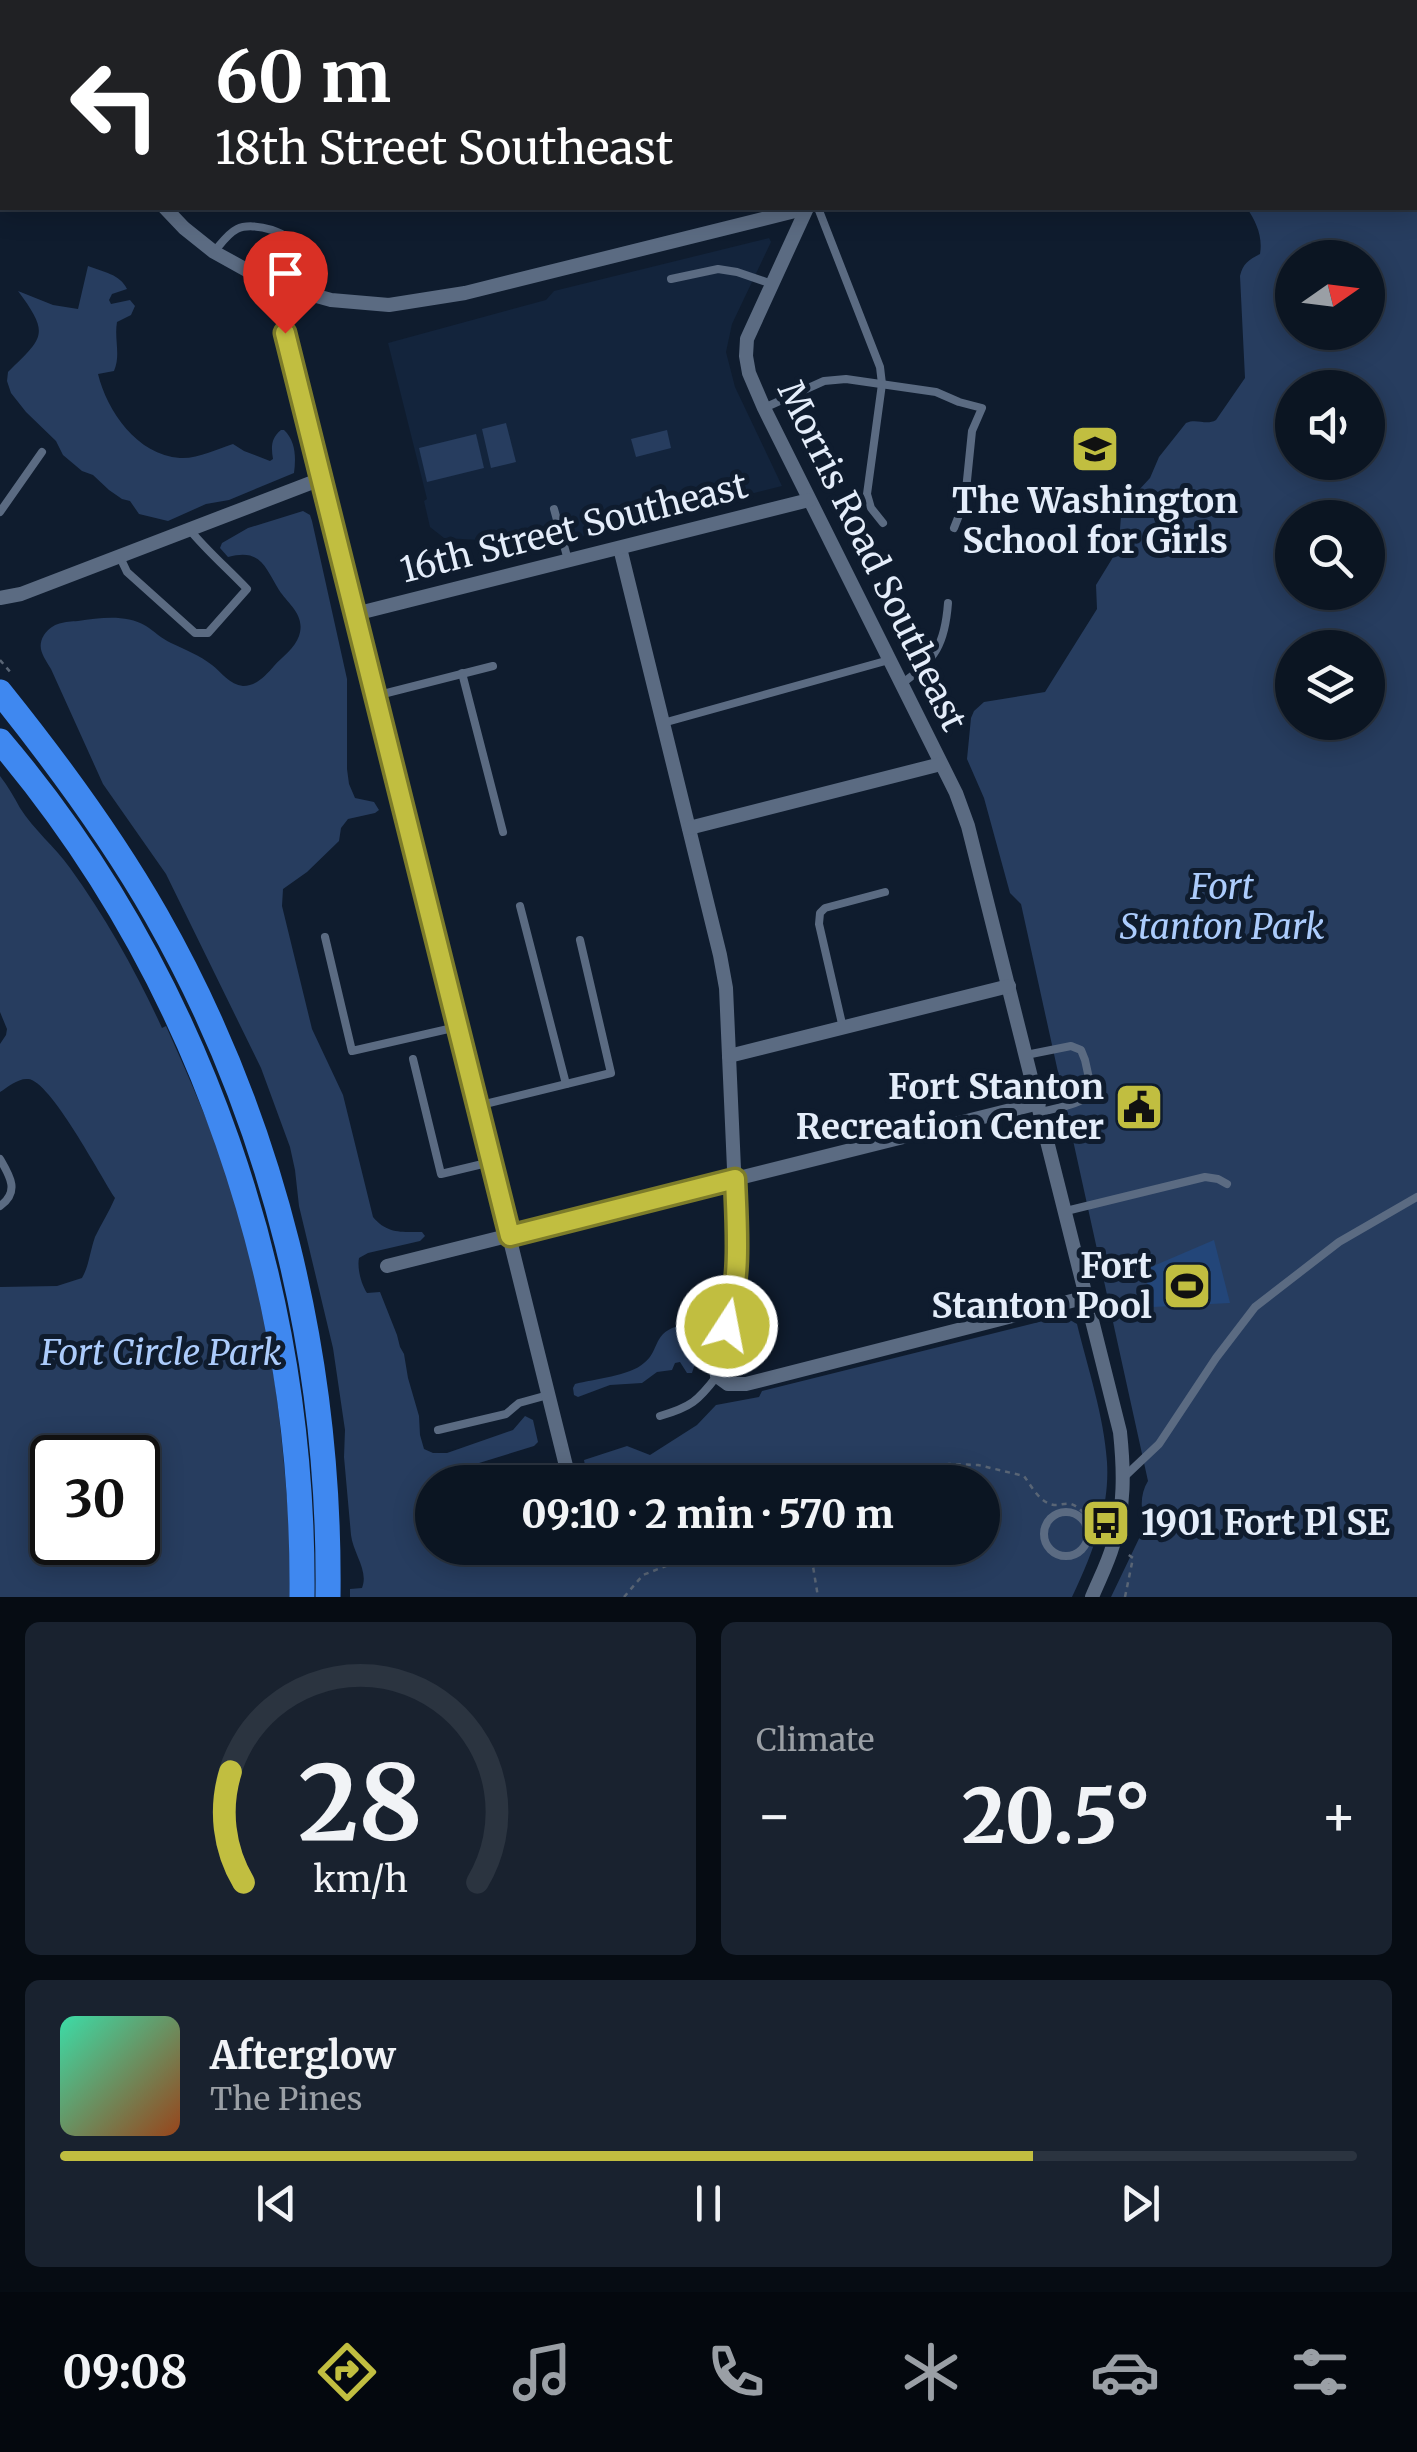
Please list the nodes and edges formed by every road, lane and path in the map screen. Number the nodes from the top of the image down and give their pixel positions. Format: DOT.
graph roads {
  1 [pos="167,210"];
  2 [pos="799,210"];
  3 [pos="806,210"];
  4 [pos="819,210"];
  5 [pos="214,252"];
  6 [pos="671,279"];
  7 [pos="772,284"];
  8 [pos="290,290"];
  9 [pos="882,384"];
  10 [pos="764,408"];
  11 [pos="42,452"];
  12 [pos="321,479"];
  13 [pos="808,500"];
  14 [pos="554,508"];
  15 [pos="0,512"];
  16 [pos="883,524"];
  17 [pos="189,528"];
  18 [pos="954,528"];
  19 [pos="620,548"];
  20 [pos="119,555"];
  21 [pos="568,560"];
  22 [pos="0,598"];
  23 [pos="948,602"];
  24 [pos="354,614"];
  25 [pos="889,660"];
  26 [pos="493,666"];
  27 [pos="462,674"];
  28 [pos="902,684"];
  29 [pos="0,692"];
  30 [pos="375,696"];
  31 [pos="663,723"];
  32 [pos="0,741"];
  33 [pos="941,764"];
  34 [pos="689,828"];
  35 [pos="503,832"];
  36 [pos="884,892"];
  37 [pos="520,906"];
  38 [pos="325,936"];
  39 [pos="580,940"];
  40 [pos="1009,986"];
  41 [pos="457,1027"];
  42 [pos="843,1028"];
  43 [pos="1026,1055"];
  44 [pos="730,1056"];
  45 [pos="413,1059"];
  46 [pos="566,1084"];
  47 [pos="477,1106"];
  48 [pos="1040,1108"];
  49 [pos="0,1159"];
  50 [pos="491,1162"];
  51 [pos="735,1179"];
  52 [pos="1227,1184"];
  53 [pos="1417,1197"];
  54 [pos="0,1206"];
  55 [pos="1066,1212"];
  56 [pos="510,1236"];
  57 [pos="387,1266"];
  58 [pos="1087,1298"];
  59 [pos="722,1380"];
  60 [pos="548,1395"];
  61 [pos="660,1416"];
  62 [pos="438,1430"];
  63 [pos="566,1465"];
  64 [pos="942,1465"];
  65 [pos="978,1465"];
  66 [pos="1000,1470"];
  67 [pos="1123,1478"];
  68 [pos="1086,1543"];
  69 [pos="1112,1549"];
  70 [pos="671,1565"];
  71 [pos="815,1565"];
  72 [pos="302,1597"];
  73 [pos="328,1597"];
  74 [pos="624,1597"];
  75 [pos="818,1597"];
  76 [pos="1092,1597"];
  77 [pos="1125,1597"];
  1 -- 5 [label="street"];
  2 -- 8 [label="street"];
  3 -- 7 [label="street, Morris Road Southeast"];
  4 -- 9 [label="lane"];
  5 -- 8 [label="street"];
  5 -- 8 [label="lane"];
  6 -- 7 [label="lane"];
  7 -- 10 [label="street, Morris Road Southeast"];
  8 -- 12 [label="street"];
  9 -- 10 [label="lane"];
  9 -- 16 [label="lane"];
  9 -- 18 [label="lane"];
  10 -- 13 [label="street, Morris Road Southeast"];
  11 -- 15 [label="lane"];
  12 -- 17 [label="street"];
  12 -- 24 [label="street"];
  13 -- 19 [label="street, 16th Street Southeast"];
  13 -- 25 [label="street, Morris Road Southeast"];
  14 -- 21 [label="lane"];
  17 -- 20 [label="street"];
  17 -- 20 [label="lane"];
  19 -- 21 [label="street, 16th Street Southeast"];
  19 -- 31 [label="street"];
  20 -- 22 [label="street"];
  21 -- 24 [label="street, 16th Street Southeast"];
  23 -- 28 [label="lane"];
  24 -- 30 [label="street"];
  25 -- 28 [label="street, Morris Road Southeast"];
  25 -- 31 [label="lane"];
  26 -- 27 [label="lane"];
  27 -- 30 [label="lane"];
  27 -- 35 [label="lane"];
  28 -- 33 [label="street, Morris Road Southeast"];
  29 -- 73 [label="highway"];
  30 -- 41 [label="street"];
  31 -- 34 [label="street"];
  32 -- 72 [label="highway"];
  33 -- 34 [label="street"];
  33 -- 40 [label="street, Morris Road Southeast"];
  34 -- 44 [label="street"];
  36 -- 42 [label="lane"];
  37 -- 46 [label="lane"];
  38 -- 41 [label="lane"];
  39 -- 46 [label="lane"];
  40 -- 42 [label="street"];
  40 -- 43 [label="street, Morris Road Southeast"];
  41 -- 47 [label="street"];
  42 -- 44 [label="street"];
  43 -- 48 [label="street, Morris Road Southeast"];
  43 -- 48 [label="lane"];
  44 -- 51 [label="street"];
  45 -- 50 [label="lane"];
  46 -- 47 [label="lane"];
  47 -- 50 [label="street"];
  48 -- 51 [label="street"];
  48 -- 55 [label="street, Morris Road Southeast"];
  49 -- 54 [label="lane"];
  50 -- 56 [label="street"];
  51 -- 56 [label="street"];
  51 -- 59 [label="street"];
  52 -- 55 [label="lane"];
  53 -- 67 [label="lane"];
  55 -- 58 [label="street, Morris Road Southeast"];
  56 -- 57 [label="street"];
  56 -- 60 [label="street"];
  58 -- 59 [label="street"];
  58 -- 67 [label="street, Morris Road Southeast"];
  59 -- 61 [label="lane"];
  60 -- 62 [label="lane"];
  60 -- 63 [label="street"];
  64 -- 65 [label="path"];
  66 -- 69 [label="path"];
  67 -- 69 [label="street, Morris Road Southeast"];
  68 -- 68 [label="lane"];
  68 -- 69 [label="lane"];
  69 -- 76 [label="street, Morris Road Southeast"];
  69 -- 77 [label="path"];
  70 -- 74 [label="path"];
  71 -- 75 [label="path"];
}
